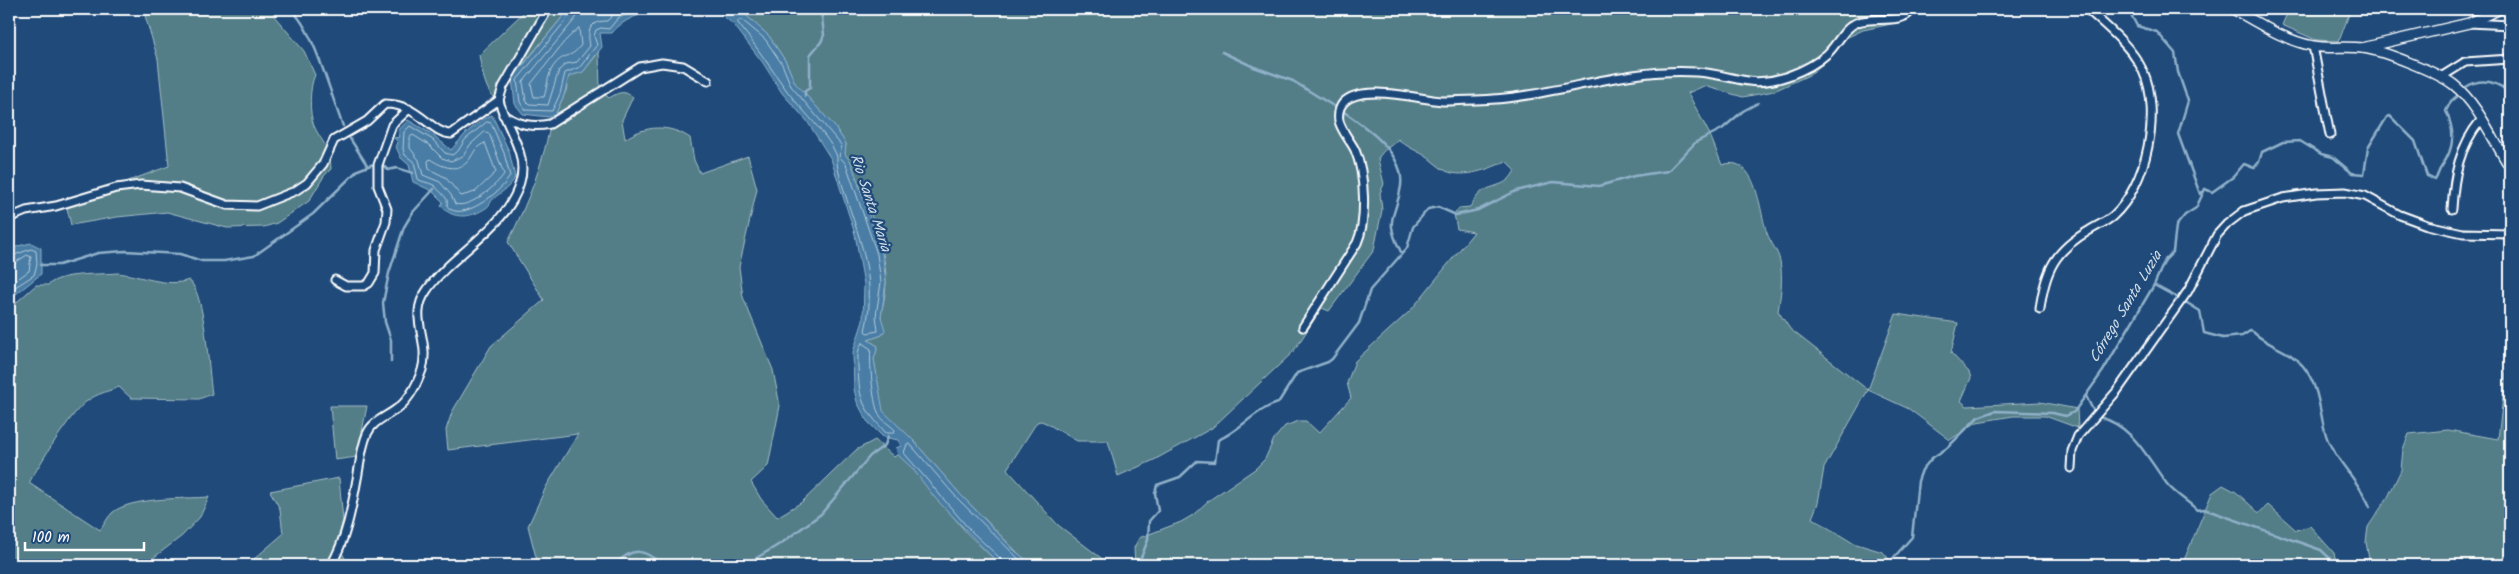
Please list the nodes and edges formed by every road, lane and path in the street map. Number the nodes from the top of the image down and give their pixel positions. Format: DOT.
graph roads {
  1 [pos="548,9"];
  2 [pos="1909,9"];
  3 [pos="2087,9"];
  4 [pos="2233,9"];
  5 [pos="2500,9"];
  6 [pos="2469,23"];
  7 [pos="2510,25"];
  8 [pos="2312,46"];
  9 [pos="2362,48"];
  10 [pos="2510,60"];
  11 [pos="2441,77"];
  12 [pos="708,81"];
  13 [pos="499,100"];
  14 [pos="408,109"];
  15 [pos="503,114"];
  16 [pos="2481,120"];
  17 [pos="2330,135"];
  18 [pos="2510,167"];
  19 [pos="2452,209"];
  20 [pos="9,218"];
  21 [pos="2510,234"];
  22 [pos="335,280"];
  23 [pos="2040,309"];
  24 [pos="1303,328"];
  25 [pos="2071,468"];
  26 [pos="331,565"];
  1 -- 13 [label="street"];
  2 -- 24 [label="street"];
  3 -- 23 [label="street"];
  4 -- 8 [label="street"];
  5 -- 6 [label="street"];
  6 -- 7 [label="street"];
  6 -- 9 [label="street"];
  8 -- 9 [label="street"];
  8 -- 17 [label="street"];
  9 -- 11 [label="street"];
  10 -- 11 [label="street"];
  11 -- 16 [label="street"];
  12 -- 15 [label="street"];
  13 -- 14 [label="street"];
  13 -- 15 [label="street"];
  14 -- 20 [label="street"];
  14 -- 22 [label="street"];
  15 -- 26 [label="street"];
  16 -- 18 [label="street"];
  16 -- 19 [label="street"];
  21 -- 25 [label="street"];
}
